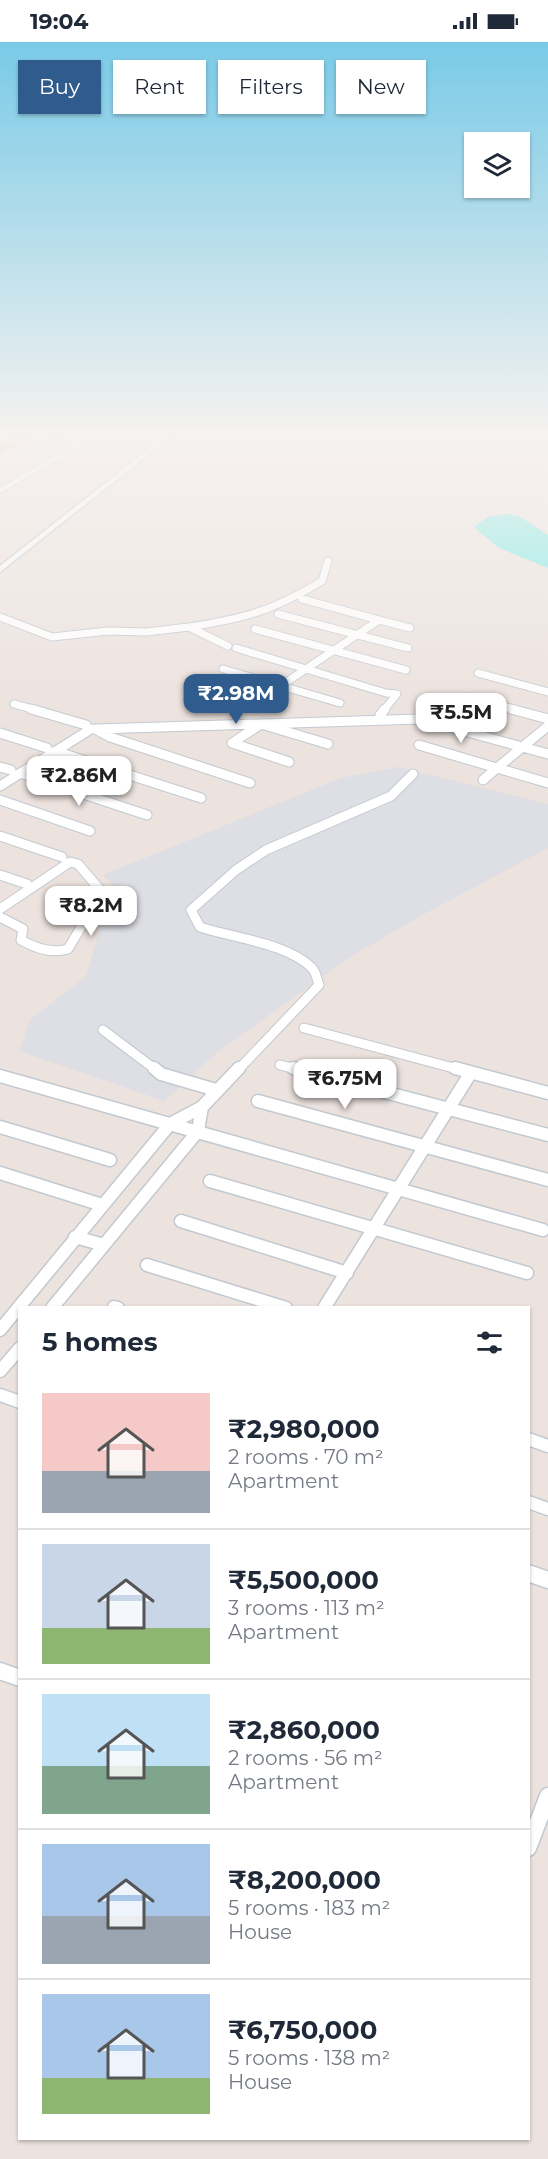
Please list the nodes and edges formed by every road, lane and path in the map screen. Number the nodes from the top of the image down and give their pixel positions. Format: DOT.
graph roads {
  1 [pos="44,535"];
  2 [pos="328,561"];
  3 [pos="0,570"];
  4 [pos="302,599"];
  5 [pos="278,614"];
  6 [pos="0,617"];
  7 [pos="379,620"];
  8 [pos="189,627"];
  9 [pos="410,628"];
  10 [pos="255,629"];
  11 [pos="357,634"];
  12 [pos="408,648"];
  13 [pos="332,651"];
  14 [pos="306,668"];
  15 [pos="222,669"];
  16 [pos="406,670"];
  17 [pos="478,673"];
  18 [pos="280,686"];
  19 [pos="215,692"];
  20 [pos="548,692"];
  21 [pos="467,697"];
  22 [pos="340,703"];
  23 [pos="14,705"];
  24 [pos="380,715"];
  25 [pos="548,719"];
  26 [pos="261,724"];
  27 [pos="548,726"];
  28 [pos="94,727"];
  29 [pos="0,733"];
  30 [pos="328,744"];
  31 [pos="419,745"];
  32 [pos="526,745"];
  33 [pos="548,748"];
  34 [pos="51,750"];
  35 [pos="548,754"];
  36 [pos="289,762"];
  37 [pos="0,766"];
  38 [pos="497,768"];
  39 [pos="16,772"];
  40 [pos="412,774"];
  41 [pos="0,778"];
  42 [pos="483,780"];
  43 [pos="250,783"];
  44 [pos="548,783"];
  45 [pos="0,786"];
  46 [pos="201,798"];
  47 [pos="0,800"];
  48 [pos="147,815"];
  49 [pos="90,831"];
  50 [pos="0,836"];
  51 [pos="62,857"];
  52 [pos="0,875"];
  53 [pos="27,885"];
  54 [pos="0,909"];
  55 [pos="0,917"];
  56 [pos="304,1028"];
  57 [pos="102,1030"];
  58 [pos="280,1065"];
  59 [pos="470,1074"];
  60 [pos="0,1076"];
  61 [pos="216,1090"];
  62 [pos="548,1093"];
  63 [pos="258,1101"];
  64 [pos="202,1107"];
  65 [pos="448,1109"];
  66 [pos="170,1124"];
  67 [pos="0,1127"];
  68 [pos="198,1131"];
  69 [pos="548,1136"];
  70 [pos="426,1146"];
  71 [pos="110,1160"];
  72 [pos="0,1173"];
  73 [pos="210,1180"];
  74 [pos="548,1180"];
  75 [pos="400,1189"];
  76 [pos="102,1205"];
  77 [pos="180,1221"];
  78 [pos="374,1229"];
  79 [pos="543,1230"];
  80 [pos="75,1237"];
  81 [pos="104,1245"];
  82 [pos="147,1265"];
  83 [pos="527,1272"];
  84 [pos="347,1273"];
  85 [pos="19,1306"];
  86 [pos="54,1306"];
  87 [pos="280,1306"];
  88 [pos="325,1306"];
  89 [pos="18,1308"];
  90 [pos="0,1330"];
  91 [pos="18,1350"];
  92 [pos="0,1371"];
  93 [pos="0,1395"];
  94 [pos="18,1401"];
  95 [pos="530,1440"];
  96 [pos="548,1446"];
  97 [pos="530,1503"];
  98 [pos="548,1509"];
  99 [pos="530,1574"];
  100 [pos="548,1580"];
  101 [pos="0,1671"];
  102 [pos="18,1677"];
  103 [pos="546,1806"];
  104 [pos="530,1843"];
  1 -- 3 [label="street"];
  2 -- 8 [label="street"];
  4 -- 7 [label="street"];
  5 -- 11 [label="street"];
  6 -- 8 [label="street"];
  7 -- 9 [label="street"];
  7 -- 11 [label="street"];
  8 -- 14 [label="street"];
  10 -- 13 [label="street"];
  11 -- 12 [label="street"];
  11 -- 13 [label="street"];
  13 -- 14 [label="street"];
  13 -- 16 [label="street"];
  14 -- 18 [label="street"];
  14 -- 24 [label="street"];
  15 -- 18 [label="street"];
  17 -- 20 [label="street"];
  18 -- 19 [label="street"];
  18 -- 22 [label="street"];
  21 -- 25 [label="street"];
  23 -- 28 [label="street"];
  24 -- 28 [label="street"];
  24 -- 32 [label="street"];
  26 -- 28 [label="street"];
  26 -- 30 [label="street"];
  26 -- 32 [label="street"];
  26 -- 36 [label="street"];
  27 -- 32 [label="street"];
  28 -- 34 [label="street"];
  28 -- 43 [label="street"];
  29 -- 34 [label="street"];
  31 -- 38 [label="street"];
  32 -- 33 [label="street"];
  32 -- 35 [label="street"];
  32 -- 38 [label="street"];
  34 -- 39 [label="street"];
  34 -- 46 [label="street"];
  37 -- 39 [label="street"];
  38 -- 42 [label="street"];
  38 -- 44 [label="street"];
  39 -- 41 [label="street"];
  39 -- 45 [label="street"];
  39 -- 48 [label="street"];
  40 -- 61 [label="street"];
  47 -- 49 [label="street"];
  50 -- 51 [label="street"];
  52 -- 53 [label="street"];
  54 -- 55 [label="street"];
  56 -- 59 [label="street"];
  57 -- 61 [label="street"];
  58 -- 65 [label="street"];
  59 -- 62 [label="street"];
  59 -- 65 [label="street"];
  60 -- 66 [label="street"];
  61 -- 64 [label="street"];
  63 -- 70 [label="street"];
  64 -- 66 [label="street"];
  64 -- 68 [label="street"];
  65 -- 69 [label="street"];
  65 -- 70 [label="street"];
  66 -- 68 [label="street"];
  66 -- 76 [label="street"];
  67 -- 71 [label="street"];
  68 -- 75 [label="street"];
  68 -- 81 [label="street"];
  70 -- 74 [label="street"];
  70 -- 75 [label="street"];
  72 -- 76 [label="street"];
  73 -- 78 [label="street"];
  75 -- 78 [label="street"];
  75 -- 79 [label="street"];
  76 -- 80 [label="street"];
  77 -- 84 [label="street"];
  78 -- 83 [label="street"];
  78 -- 84 [label="street"];
  80 -- 81 [label="street"];
  80 -- 85 [label="street"];
  81 -- 86 [label="street"];
  82 -- 87 [label="street"];
  84 -- 88 [label="street"];
  89 -- 90 [label="street"];
  91 -- 92 [label="street"];
  93 -- 94 [label="street"];
  95 -- 96 [label="street"];
  97 -- 98 [label="street"];
  99 -- 100 [label="street"];
  101 -- 102 [label="street"];
  103 -- 104 [label="street"];
}
